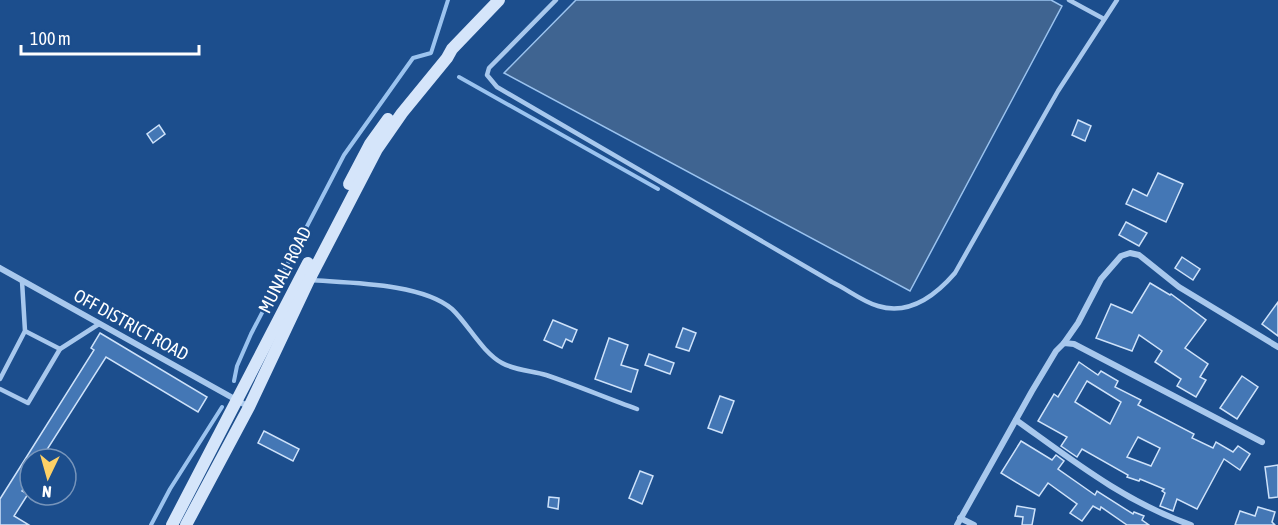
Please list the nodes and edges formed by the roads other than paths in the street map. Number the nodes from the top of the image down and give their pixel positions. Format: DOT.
graph roads {
  1 [pos="499,0"];
  2 [pos="556,0"];
  3 [pos="1069,0"];
  4 [pos="1117,0"];
  5 [pos="1104,19"];
  6 [pos="452,49"];
  7 [pos="0,268"];
  8 [pos="309,280"];
  9 [pos="22,281"];
  10 [pos="99,324"];
  11 [pos="25,331"];
  12 [pos="1064,343"];
  13 [pos="1278,347"];
  14 [pos="60,349"];
  15 [pos="0,379"];
  16 [pos="0,389"];
  17 [pos="243,404"];
  18 [pos="637,408"];
  19 [pos="1016,420"];
  20 [pos="1262,442"];
  21 [pos="960,518"];
  22 [pos="172,525"];
  23 [pos="186,525"];
  24 [pos="957,525"];
  25 [pos="974,525"];
  26 [pos="1191,525"];
  1 -- 6 [label="main road, MUNALI ROAD"];
  2 -- 5 [label="lane"];
  3 -- 5 [label="lane"];
  4 -- 5 [label="lane"];
  6 -- 8 [label="main road, MUNALI ROAD"];
  6 -- 17 [label="main road, MUNALI ROAD"];
  7 -- 9 [label="street, OFF DISTRICT ROAD"];
  8 -- 17 [label="main road, MUNALI ROAD"];
  8 -- 18 [label="lane"];
  9 -- 10 [label="street, OFF DISTRICT ROAD"];
  9 -- 11 [label="lane"];
  10 -- 14 [label="lane"];
  10 -- 17 [label="street, OFF DISTRICT ROAD"];
  11 -- 14 [label="lane"];
  11 -- 15 [label="lane"];
  12 -- 13 [label="street"];
  12 -- 19 [label="street"];
  12 -- 20 [label="street"];
  14 -- 16 [label="lane"];
  17 -- 22 [label="main road, MUNALI ROAD"];
  17 -- 23 [label="main road, MUNALI ROAD"];
  19 -- 21 [label="street"];
  19 -- 26 [label="street"];
  21 -- 24 [label="street"];
  21 -- 25 [label="street"];
}
